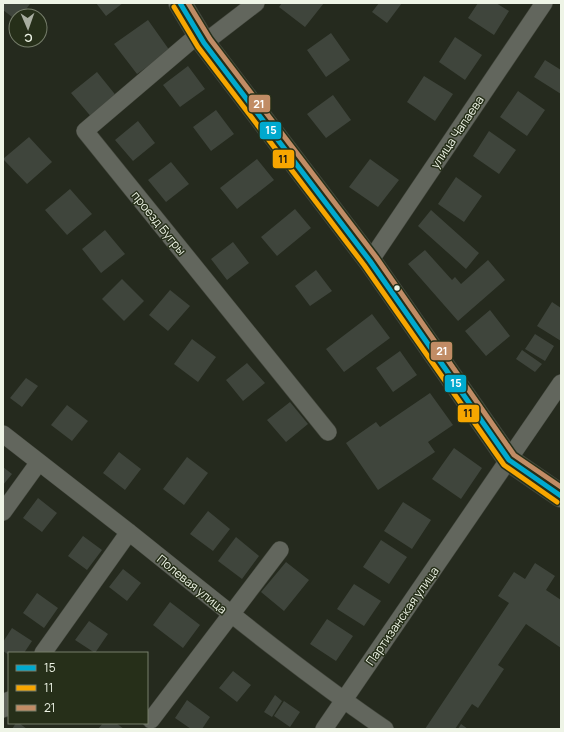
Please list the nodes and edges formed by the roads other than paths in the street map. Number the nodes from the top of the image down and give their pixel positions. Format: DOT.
graph roads {
  1 [pos="180,3"];
  2 [pos="256,3"];
  3 [pos="544,3"];
  4 [pos="202,39"];
  5 [pos="370,261"];
  6 [pos="561,384"];
  7 [pos="328,432"];
  8 [pos="3,434"];
  9 [pos="509,460"];
  10 [pos="39,462"];
  11 [pos="561,496"];
  12 [pos="3,512"];
  13 [pos="129,532"];
  14 [pos="280,550"];
  15 [pos="231,615"];
  16 [pos="44,652"];
  17 [pos="344,701"];
  18 [pos="151,720"];
  19 [pos="324,729"];
  20 [pos="385,729"];
  1 -- 4 [label="street"];
  2 -- 4 [label="street"];
  3 -- 5 [label="street, улица Чапаева"];
  4 -- 5 [label="street"];
  4 -- 7 [label="street, проезд Бугры"];
  5 -- 9 [label="street"];
  6 -- 9 [label="street, Партизанская улица"];
  8 -- 10 [label="street, Полевая улица"];
  9 -- 11 [label="street"];
  9 -- 17 [label="street, Партизанская улица"];
  10 -- 12 [label="street"];
  10 -- 13 [label="street, Полевая улица"];
  13 -- 15 [label="street, Полевая улица"];
  13 -- 16 [label="street"];
  14 -- 15 [label="street"];
  15 -- 17 [label="street, Полевая улица"];
  15 -- 18 [label="street"];
  17 -- 19 [label="street, Партизанская улица"];
  17 -- 20 [label="street, Полевая улица"];
}
